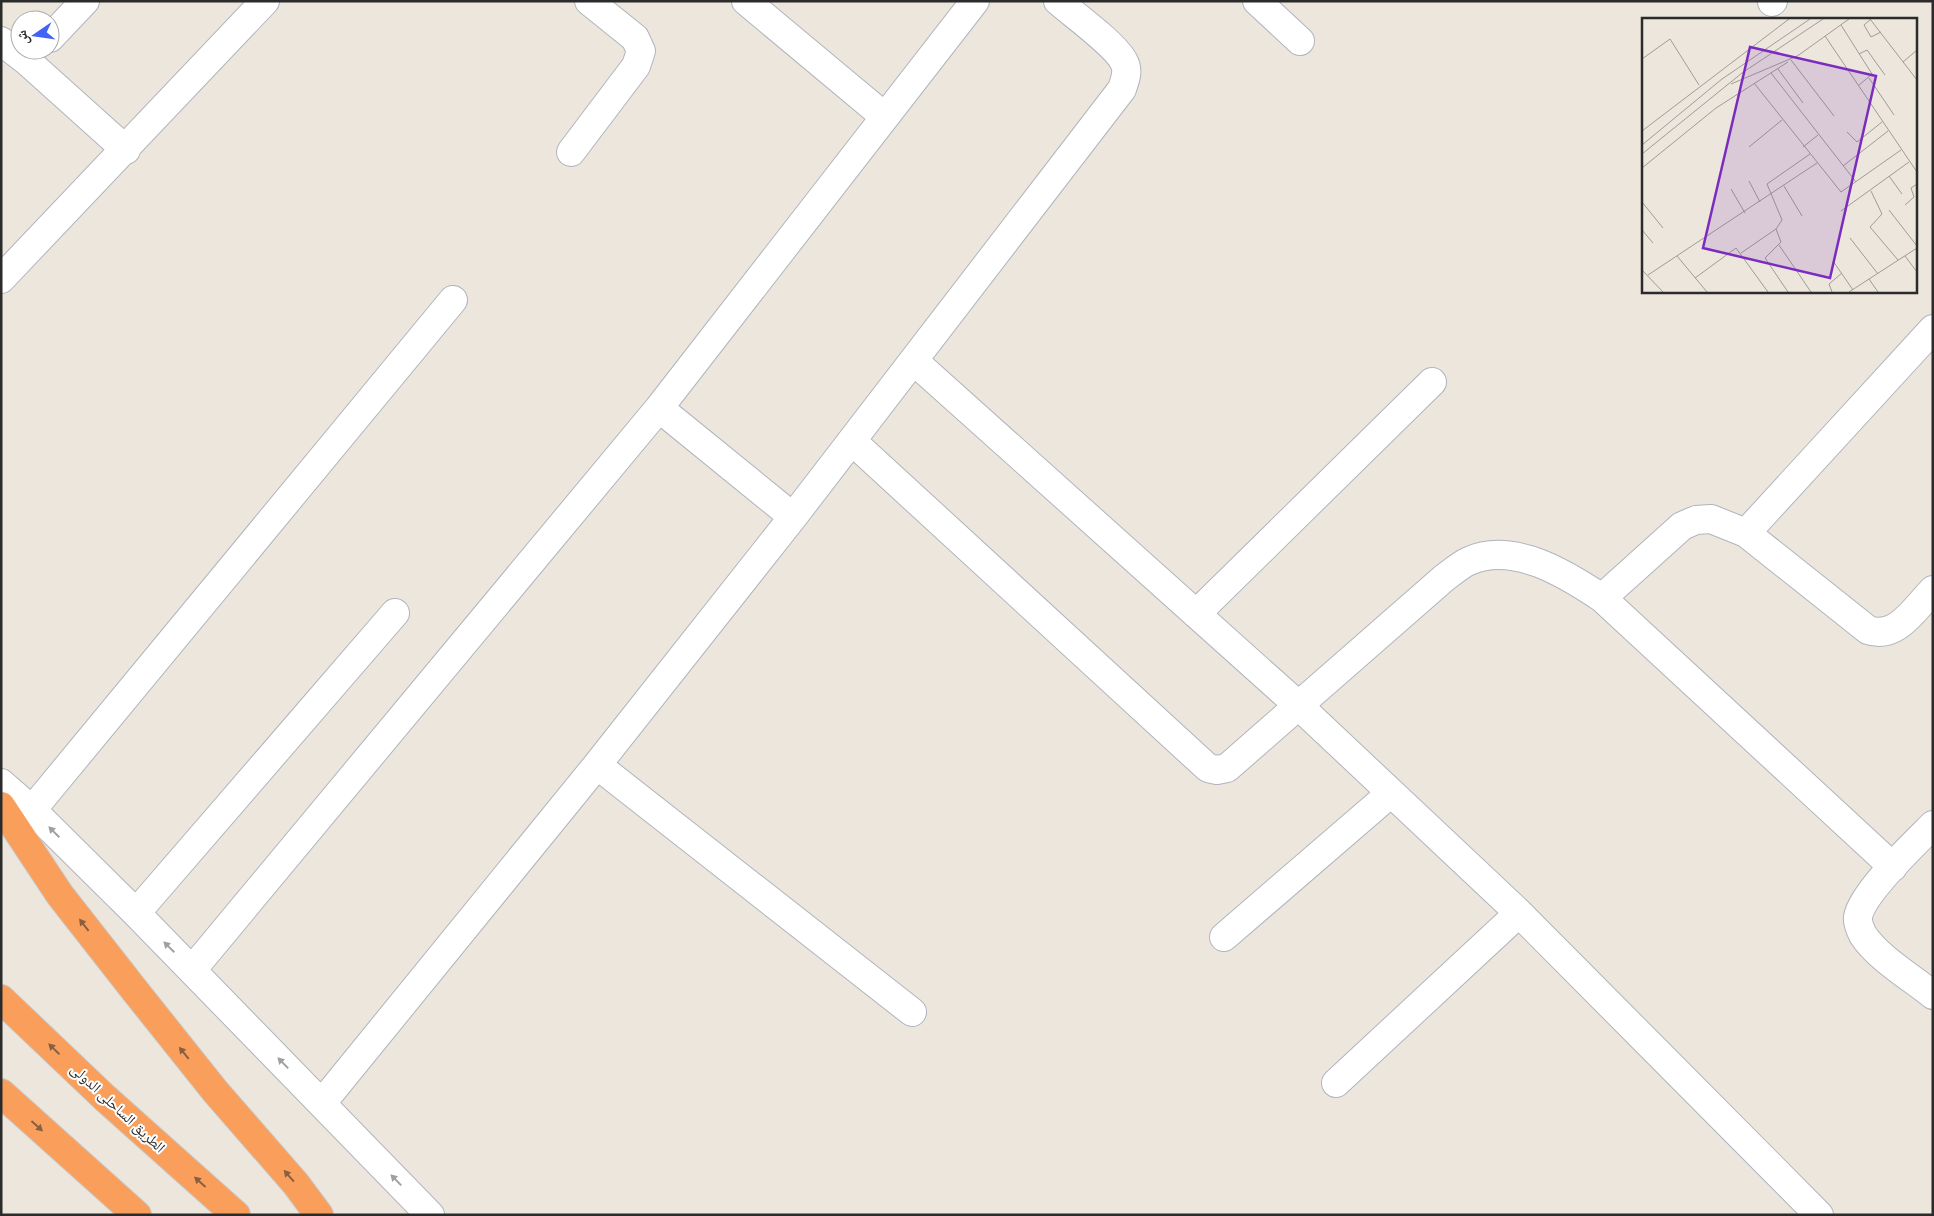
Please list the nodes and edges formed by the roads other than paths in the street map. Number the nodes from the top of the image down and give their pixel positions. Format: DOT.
graph roads {
  1 [pos="85,1"];
  2 [pos="265,1"];
  3 [pos="589,1"];
  4 [pos="746,1"];
  5 [pos="975,1"];
  6 [pos="1058,1"];
  7 [pos="1257,1"];
  8 [pos="60,27"];
  9 [pos="1300,41"];
  10 [pos="38,60"];
  11 [pos="885,117"];
  12 [pos="126,150"];
  13 [pos="571,152"];
  14 [pos="1,279"];
  15 [pos="453,300"];
  16 [pos="1933,329"];
  17 [pos="914,361"];
  18 [pos="1432,382"];
  19 [pos="659,408"];
  20 [pos="852,441"];
  21 [pos="793,517"];
  22 [pos="1746,533"];
  23 [pos="1933,590"];
  24 [pos="1602,598"];
  25 [pos="395,613"];
  26 [pos="1196,614"];
  27 [pos="1299,706"];
  28 [pos="598,765"];
  29 [pos="1,783"];
  30 [pos="1391,793"];
  31 [pos="1,806"];
  32 [pos="32,810"];
  33 [pos="1933,825"];
  34 [pos="1893,867"];
  35 [pos="1518,912"];
  36 [pos="136,913"];
  37 [pos="1224,937"];
  38 [pos="192,970"];
  39 [pos="1933,996"];
  40 [pos="1,998"];
  41 [pos="912,1012"];
  42 [pos="1336,1083"];
  43 [pos="1,1093"];
  44 [pos="322,1103"];
  45 [pos="136,1215"];
  46 [pos="236,1215"];
  47 [pos="319,1215"];
  48 [pos="430,1215"];
  49 [pos="1819,1215"];
  1 -- 8 [label="street"];
  2 -- 12 [label="street"];
  3 -- 13 [label="street"];
  4 -- 11 [label="street"];
  5 -- 11 [label="street"];
  6 -- 17 [label="street"];
  7 -- 9 [label="street"];
  10 -- 12 [label="street"];
  11 -- 19 [label="street"];
  12 -- 14 [label="street"];
  15 -- 32 [label="street"];
  16 -- 22 [label="street"];
  17 -- 20 [label="street"];
  17 -- 26 [label="street"];
  18 -- 26 [label="street"];
  19 -- 21 [label="street"];
  19 -- 38 [label="street"];
  20 -- 21 [label="street"];
  20 -- 27 [label="street"];
  21 -- 28 [label="street"];
  22 -- 23 [label="street"];
  22 -- 24 [label="street"];
  24 -- 27 [label="street"];
  24 -- 34 [label="street"];
  25 -- 36 [label="street"];
  26 -- 27 [label="street"];
  27 -- 30 [label="street"];
  28 -- 41 [label="street"];
  28 -- 44 [label="street"];
  29 -- 32 [label="street"];
  30 -- 35 [label="street"];
  30 -- 37 [label="street"];
  47 -- 31 [label="highway, one-way"];
  36 -- 32 [label="street, one-way"];
  33 -- 34 [label="street"];
  34 -- 39 [label="street"];
  35 -- 42 [label="street"];
  35 -- 49 [label="street"];
  38 -- 36 [label="street, one-way"];
  44 -- 38 [label="street, one-way"];
  46 -- 40 [label="highway, الطريق الساحلى الدولى, one-way"];
  43 -- 45 [label="highway, one-way"];
  48 -- 44 [label="street, one-way"];
}
